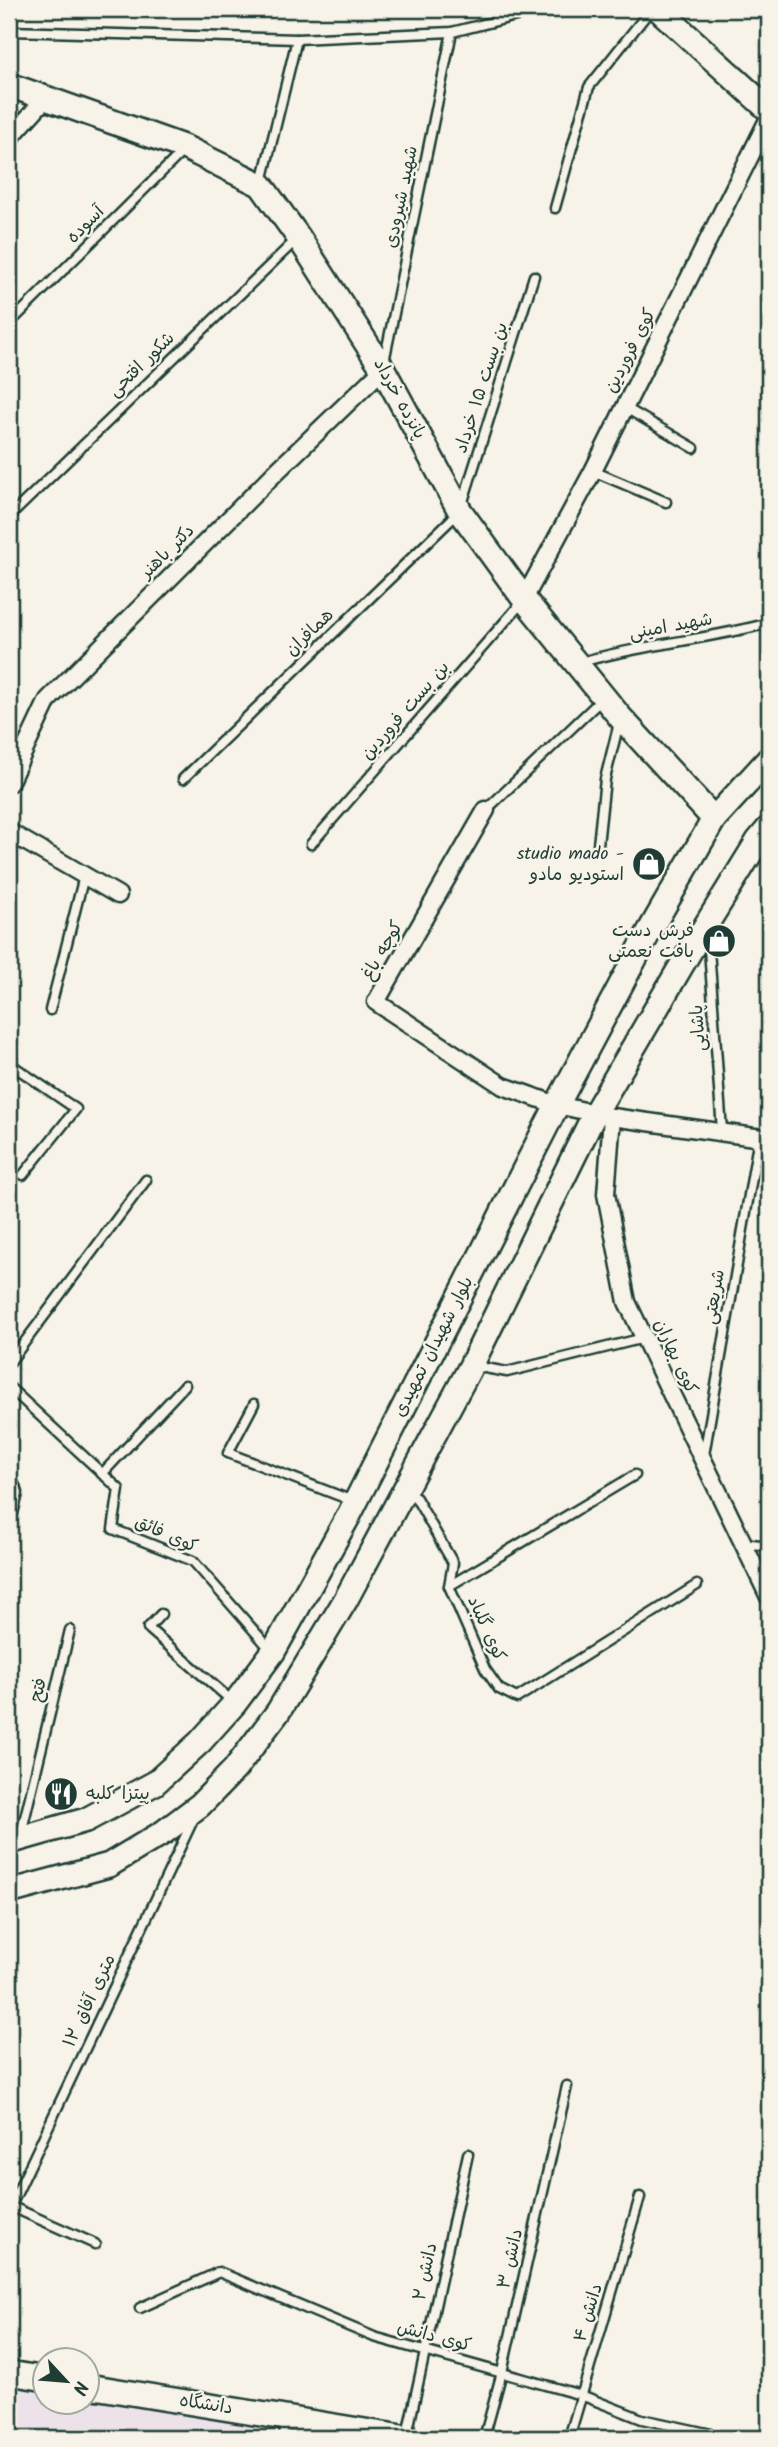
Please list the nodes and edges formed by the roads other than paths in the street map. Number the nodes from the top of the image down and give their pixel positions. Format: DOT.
graph roads {
  1 [pos="544,9"];
  2 [pos="651,9"];
  3 [pos="658,9"];
  4 [pos="9,32"];
  5 [pos="452,32"];
  6 [pos="297,39"];
  7 [pos="9,85"];
  8 [pos="45,99"];
  9 [pos="769,110"];
  10 [pos="769,118"];
  11 [pos="9,139"];
  12 [pos="186,148"];
  13 [pos="261,185"];
  14 [pos="555,208"];
  15 [pos="299,238"];
  16 [pos="534,276"];
  17 [pos="9,324"];
  18 [pos="383,369"];
  19 [pos="624,407"];
  20 [pos="694,448"];
  21 [pos="593,471"];
  22 [pos="666,502"];
  23 [pos="460,510"];
  24 [pos="9,517"];
  25 [pos="524,599"];
  26 [pos="769,623"];
  27 [pos="578,663"];
  28 [pos="605,697"];
  29 [pos="620,717"];
  30 [pos="769,759"];
  31 [pos="183,779"];
  32 [pos="9,783"];
  33 [pos="486,810"];
  34 [pos="714,819"];
  35 [pos="9,832"];
  36 [pos="766,838"];
  37 [pos="311,844"];
  38 [pos="598,845"];
  39 [pos="84,876"];
  40 [pos="118,895"];
  41 [pos="707,923"];
  42 [pos="50,1010"];
  43 [pos="9,1063"];
  44 [pos="557,1105"];
  45 [pos="603,1115"];
  46 [pos="722,1131"];
  47 [pos="764,1138"];
  48 [pos="23,1175"];
  49 [pos="146,1180"];
  50 [pos="644,1338"];
  51 [pos="9,1363"];
  52 [pos="471,1366"];
  53 [pos="185,1385"];
  54 [pos="9,1387"];
  55 [pos="254,1404"];
  56 [pos="703,1461"];
  57 [pos="102,1474"];
  58 [pos="635,1475"];
  59 [pos="9,1483"];
  60 [pos="404,1491"];
  61 [pos="356,1503"];
  62 [pos="9,1513"];
  63 [pos="743,1543"];
  64 [pos="769,1545"];
  65 [pos="697,1585"];
  66 [pos="449,1586"];
  67 [pos="769,1597"];
  68 [pos="161,1614"];
  69 [pos="70,1630"];
  70 [pos="273,1652"];
  71 [pos="234,1703"];
  72 [pos="200,1805"];
  73 [pos="14,1841"];
  74 [pos="9,1892"];
  75 [pos="566,2086"];
  76 [pos="468,2154"];
  77 [pos="640,2197"];
  78 [pos="10,2208"];
  79 [pos="95,2244"];
  80 [pos="140,2308"];
  81 [pos="425,2350"];
  82 [pos="502,2372"];
  83 [pos="9,2373"];
  84 [pos="32,2377"];
  85 [pos="102,2389"];
  86 [pos="582,2395"];
  87 [pos="286,2428"];
  88 [pos="407,2438"];
  89 [pos="484,2438"];
  90 [pos="569,2438"];
  91 [pos="730,2438"];
  1 -- 5 [label="lane"];
  2 -- 14 [label="lane"];
  3 -- 9 [label="main road"];
  4 -- 6 [label="lane"];
  5 -- 6 [label="lane"];
  5 -- 18 [label="lane, شهید شیرودی"];
  6 -- 13 [label="lane"];
  7 -- 8 [label="main road, پانزده خرداد"];
  8 -- 11 [label="street"];
  8 -- 12 [label="main road, پانزده خرداد"];
  10 -- 19 [label="street, کوی فروردین"];
  12 -- 13 [label="main road, پانزده خرداد"];
  12 -- 17 [label="lane, آسوده"];
  13 -- 15 [label="main road, پانزده خرداد"];
  15 -- 18 [label="main road, پانزده خرداد"];
  15 -- 24 [label="lane, شکور افتحی"];
  16 -- 23 [label="lane, بن بست ۱۵ خرداد"];
  18 -- 23 [label="main road, پانزده خرداد"];
  18 -- 32 [label="street, دکتر باهنر"];
  19 -- 20 [label="lane"];
  19 -- 21 [label="street, کوی فروردین"];
  21 -- 22 [label="lane"];
  21 -- 25 [label="street, کوی فروردین"];
  23 -- 25 [label="main road, پانزده خرداد"];
  23 -- 31 [label="lane, همافران"];
  25 -- 27 [label="main road, پانزده خرداد"];
  25 -- 37 [label="lane, بن بست فروردین"];
  26 -- 27 [label="lane, شهید امینی"];
  27 -- 28 [label="main road, پانزده خرداد"];
  28 -- 29 [label="main road, پانزده خرداد"];
  28 -- 33 [label="lane"];
  29 -- 34 [label="main road, پانزده خرداد"];
  29 -- 38 [label="lane"];
  30 -- 34 [label="main road, بلوار شهیدان تمهیدی"];
  33 -- 44 [label="street, کوچه باغ"];
  34 -- 44 [label="main road, بلوار شهیدان تمهیدی"];
  35 -- 39 [label="street"];
  36 -- 41 [label="main road"];
  39 -- 40 [label="street"];
  39 -- 42 [label="lane"];
  41 -- 45 [label="main road"];
  41 -- 46 [label="lane, پاشایی"];
  43 -- 48 [label="lane"];
  44 -- 45 [label="street"];
  44 -- 61 [label="main road, بلوار شهیدان تمهیدی"];
  45 -- 46 [label="street"];
  45 -- 50 [label="street, کوی بهاران"];
  45 -- 52 [label="main road"];
  46 -- 47 [label="street"];
  47 -- 56 [label="lane, شریعتی"];
  49 -- 51 [label="lane"];
  50 -- 52 [label="lane"];
  50 -- 56 [label="street, کوی بهاران"];
  52 -- 60 [label="main road"];
  53 -- 57 [label="lane"];
  54 -- 57 [label="lane, کوی فائق"];
  55 -- 61 [label="lane"];
  56 -- 63 [label="street, کوی بهاران"];
  57 -- 70 [label="lane, کوی فائق"];
  58 -- 66 [label="lane"];
  59 -- 62 [label="street"];
  60 -- 66 [label="lane, کوی گلباد"];
  60 -- 72 [label="main road"];
  61 -- 70 [label="main road, بلوار شهیدان تمهیدی"];
  63 -- 64 [label="lane"];
  63 -- 67 [label="street, کوی بهاران"];
  65 -- 66 [label="lane, کوی گلباد"];
  68 -- 71 [label="lane"];
  69 -- 73 [label="lane, فتح"];
  70 -- 71 [label="main road, بلوار شهیدان تمهیدی"];
  71 -- 73 [label="main road, بلوار شهیدان تمهیدی"];
  72 -- 74 [label="main road"];
  72 -- 78 [label="lane, ۱۲ متری آفاق"];
  75 -- 82 [label="lane, دانش ۳"];
  76 -- 81 [label="lane, دانش ۲"];
  77 -- 86 [label="lane, دانش ۴"];
  78 -- 79 [label="lane"];
  80 -- 81 [label="lane, کوی دانش"];
  81 -- 82 [label="lane, کوی دانش"];
  81 -- 88 [label="lane, دانش ۲"];
  82 -- 86 [label="lane, کوی دانش"];
  82 -- 89 [label="lane, دانش ۳"];
  83 -- 84 [label="main road"];
  85 -- 87 [label="main road, دانشگاه"];
  86 -- 90 [label="lane, دانش ۴"];
  86 -- 91 [label="lane, کوی دانش"];
  87 -- 88 [label="main road, دانشگاه"];
}
